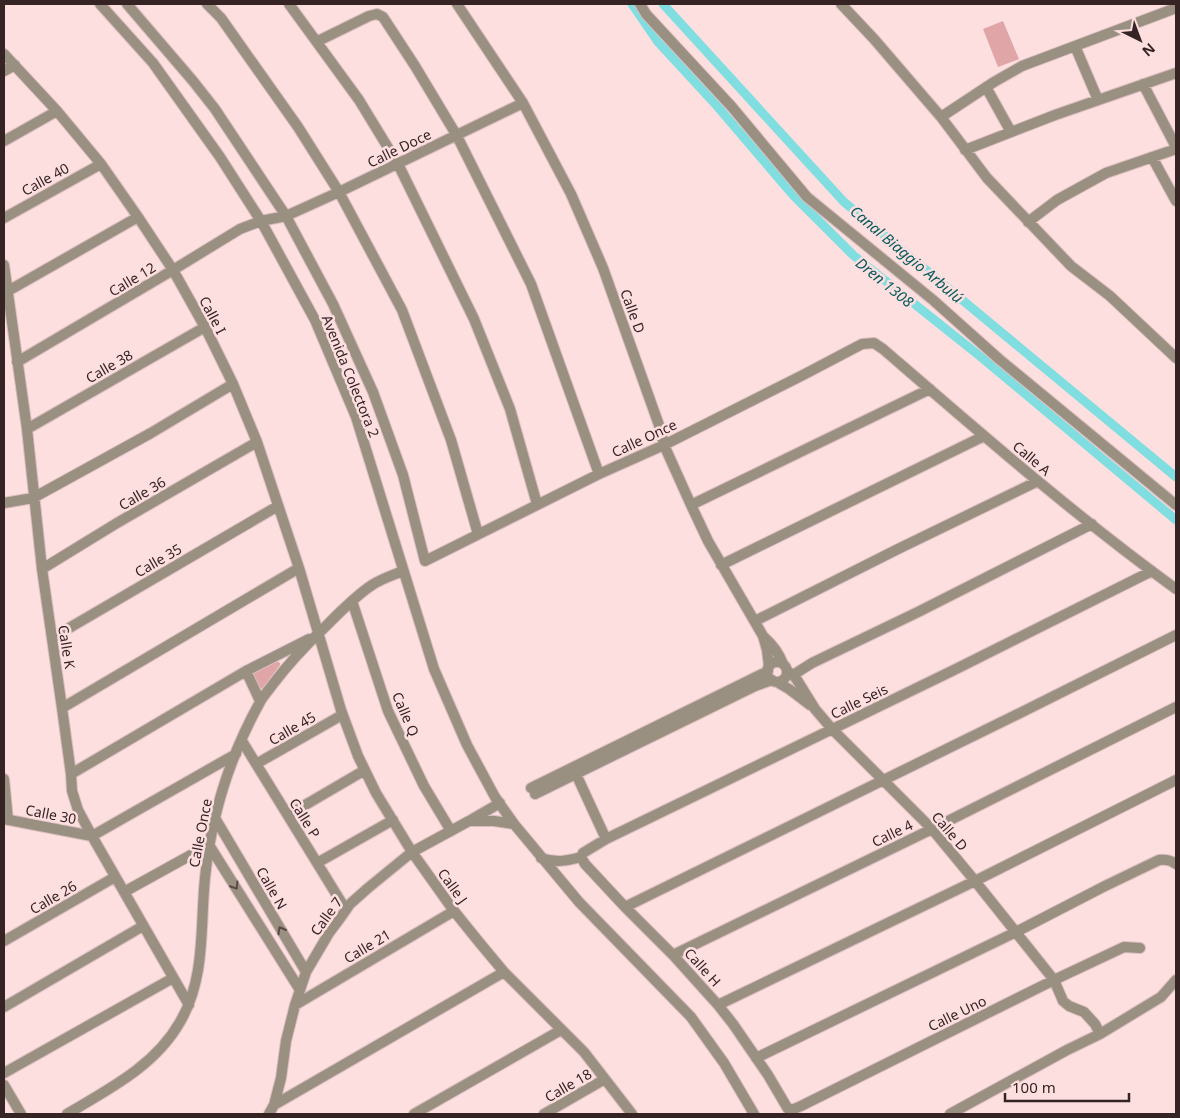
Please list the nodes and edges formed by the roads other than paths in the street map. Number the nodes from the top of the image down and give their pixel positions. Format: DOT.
graph roads {
  1 [pos="100,4"];
  2 [pos="127,4"];
  3 [pos="207,4"];
  4 [pos="289,4"];
  5 [pos="457,4"];
  6 [pos="640,4"];
  7 [pos="841,4"];
  8 [pos="1174,9"];
  9 [pos="1176,20"];
  10 [pos="318,41"];
  11 [pos="1075,46"];
  12 [pos="4,54"];
  13 [pos="14,65"];
  14 [pos="4,71"];
  15 [pos="1176,73"];
  16 [pos="1143,84"];
  17 [pos="986,87"];
  18 [pos="1098,100"];
  19 [pos="523,103"];
  20 [pos="57,111"];
  21 [pos="941,117"];
  22 [pos="1011,132"];
  23 [pos="457,136"];
  24 [pos="4,141"];
  25 [pos="1176,148"];
  26 [pos="965,150"];
  27 [pos="1152,157"];
  28 [pos="101,164"];
  29 [pos="398,164"];
  30 [pos="339,192"];
  31 [pos="1176,201"];
  32 [pos="286,216"];
  33 [pos="138,217"];
  34 [pos="4,218"];
  35 [pos="261,221"];
  36 [pos="1028,222"];
  37 [pos="4,265"];
  38 [pos="173,270"];
  39 [pos="8,291"];
  40 [pos="205,327"];
  41 [pos="874,343"];
  42 [pos="1176,358"];
  43 [pos="17,362"];
  44 [pos="233,384"];
  45 [pos="930,389"];
  46 [pos="26,429"];
  47 [pos="984,436"];
  48 [pos="257,442"];
  49 [pos="664,444"];
  50 [pos="599,474"];
  51 [pos="1038,481"];
  52 [pos="33,498"];
  53 [pos="4,503"];
  54 [pos="537,504"];
  55 [pos="691,505"];
  56 [pos="1176,505"];
  57 [pos="278,506"];
  58 [pos="1092,524"];
  59 [pos="478,534"];
  60 [pos="426,560"];
  61 [pos="721,566"];
  62 [pos="299,568"];
  63 [pos="42,569"];
  64 [pos="403,571"];
  65 [pos="1152,571"];
  66 [pos="1176,589"];
  67 [pos="352,601"];
  68 [pos="755,621"];
  69 [pos="318,634"];
  70 [pos="1176,635"];
  71 [pos="763,636"];
  72 [pos="52,638"];
  73 [pos="788,670"];
  74 [pos="246,672"];
  75 [pos="771,675"];
  76 [pos="260,701"];
  77 [pos="1176,707"];
  78 [pos="62,708"];
  79 [pos="815,708"];
  80 [pos="342,715"];
  81 [pos="832,730"];
  82 [pos="242,741"];
  83 [pos="236,754"];
  84 [pos="256,764"];
  85 [pos="365,770"];
  86 [pos="71,774"];
  87 [pos="576,774"];
  88 [pos="4,778"];
  89 [pos="1176,780"];
  90 [pos="883,781"];
  91 [pos="5,802"];
  92 [pos="500,803"];
  93 [pos="78,810"];
  94 [pos="288,815"];
  95 [pos="215,818"];
  96 [pos="6,819"];
  97 [pos="393,820"];
  98 [pos="469,821"];
  99 [pos="514,824"];
  100 [pos="58,829"];
  101 [pos="932,829"];
  102 [pos="451,831"];
  103 [pos="92,836"];
  104 [pos="606,839"];
  105 [pos="209,845"];
  106 [pos="412,852"];
  107 [pos="581,857"];
  108 [pos="541,858"];
  109 [pos="317,862"];
  110 [pos="1176,864"];
  111 [pos="115,877"];
  112 [pos="975,881"];
  113 [pos="124,892"];
  114 [pos="625,907"];
  115 [pos="346,910"];
  116 [pos="454,911"];
  117 [pos="143,926"];
  118 [pos="1016,932"];
  119 [pos="4,941"];
  120 [pos="1140,948"];
  121 [pos="673,955"];
  122 [pos="306,972"];
  123 [pos="504,972"];
  124 [pos="173,978"];
  125 [pos="1054,980"];
  126 [pos="1176,980"];
  127 [pos="300,990"];
  128 [pos="188,1005"];
  129 [pos="295,1005"];
  130 [pos="718,1005"];
  131 [pos="4,1007"];
  132 [pos="561,1030"];
  133 [pos="1100,1034"];
  134 [pos="756,1058"];
  135 [pos="4,1073"];
  136 [pos="606,1079"];
  137 [pos="4,1084"];
  138 [pos="788,1109"];
  139 [pos="272,1110"];
  140 [pos="21,1114"];
  141 [pos="67,1114"];
  142 [pos="414,1114"];
  143 [pos="544,1114"];
  144 [pos="632,1114"];
  145 [pos="754,1114"];
  146 [pos="950,1114"];
  1 -- 35 [label="street, Avenida Colectora 2"];
  2 -- 32 [label="street, Avenida Colectora 2"];
  3 -- 30 [label="street"];
  4 -- 10 [label="street"];
  5 -- 19 [label="street, Calle D"];
  6 -- 56 [label="street"];
  7 -- 21 [label="street"];
  8 -- 9 [label="street"];
  8 -- 11 [label="street"];
  10 -- 23 [label="street"];
  10 -- 29 [label="street"];
  11 -- 17 [label="street"];
  11 -- 18 [label="street"];
  12 -- 13 [label="street, Calle I"];
  13 -- 14 [label="street"];
  13 -- 20 [label="street, Calle I"];
  15 -- 16 [label="street"];
  16 -- 18 [label="street"];
  16 -- 25 [label="street"];
  17 -- 21 [label="street"];
  17 -- 22 [label="street"];
  18 -- 22 [label="street"];
  19 -- 23 [label="street, Calle Doce"];
  19 -- 49 [label="street, Calle D"];
  20 -- 24 [label="street"];
  20 -- 28 [label="street, Calle I"];
  21 -- 26 [label="street"];
  22 -- 26 [label="street"];
  23 -- 29 [label="street, Calle Doce"];
  23 -- 50 [label="street"];
  25 -- 27 [label="street"];
  26 -- 36 [label="street"];
  27 -- 31 [label="street"];
  27 -- 36 [label="street"];
  28 -- 33 [label="street, Calle I"];
  28 -- 34 [label="street, Calle 40"];
  29 -- 30 [label="street, Calle Doce"];
  29 -- 54 [label="street"];
  30 -- 32 [label="street, Calle Doce"];
  30 -- 59 [label="street"];
  32 -- 35 [label="street, Calle 12"];
  32 -- 60 [label="street, Avenida Colectora 2"];
  33 -- 38 [label="street, Calle I"];
  33 -- 39 [label="street"];
  35 -- 38 [label="street, Calle 12"];
  35 -- 64 [label="street, Avenida Colectora 2"];
  36 -- 42 [label="street"];
  37 -- 39 [label="street, Calle K"];
  38 -- 40 [label="street, Calle I"];
  38 -- 43 [label="street, Calle 12"];
  39 -- 43 [label="street, Calle K"];
  40 -- 44 [label="street, Calle I"];
  40 -- 46 [label="street, Calle 38"];
  41 -- 45 [label="street, Calle A"];
  41 -- 49 [label="street, Calle Once"];
  43 -- 46 [label="street, Calle K"];
  44 -- 48 [label="street, Calle I"];
  44 -- 52 [label="street"];
  45 -- 47 [label="street, Calle A"];
  45 -- 55 [label="street"];
  46 -- 52 [label="street, Calle K"];
  47 -- 51 [label="street, Calle A"];
  47 -- 61 [label="street"];
  48 -- 57 [label="street, Calle I"];
  48 -- 63 [label="street, Calle 36"];
  49 -- 50 [label="street, Calle Once"];
  49 -- 55 [label="street, Calle D"];
  50 -- 54 [label="street, Calle Once"];
  51 -- 58 [label="street, Calle A"];
  51 -- 68 [label="street"];
  52 -- 53 [label="street"];
  52 -- 63 [label="street, Calle K"];
  54 -- 59 [label="street, Calle Once"];
  55 -- 61 [label="street, Calle D"];
  57 -- 62 [label="street, Calle I"];
  57 -- 72 [label="street, Calle 35"];
  58 -- 65 [label="street, Calle A"];
  58 -- 73 [label="street"];
  59 -- 60 [label="street, Calle Once"];
  61 -- 68 [label="street, Calle D"];
  62 -- 69 [label="street, Calle I"];
  62 -- 78 [label="street"];
  63 -- 72 [label="street, Calle K"];
  64 -- 67 [label="street, Calle Once"];
  64 -- 92 [label="street, Avenida Colectora 2"];
  65 -- 66 [label="street, Calle A"];
  65 -- 81 [label="street, Calle Seis"];
  67 -- 69 [label="street, Calle Once"];
  67 -- 102 [label="street, Calle Q"];
  68 -- 71 [label="street, Calle D"];
  69 -- 74 [label="street"];
  69 -- 76 [label="street, Calle Once"];
  69 -- 80 [label="street, Calle J"];
  70 -- 90 [label="street"];
  71 -- 73 [label="street, Calle D"];
  71 -- 75 [label="street, Calle D"];
  72 -- 78 [label="street, Calle K"];
  73 -- 75 [label="street"];
  73 -- 75 [label="street"];
  73 -- 79 [label="street, Calle D"];
  74 -- 76 [label="street"];
  74 -- 86 [label="street"];
  75 -- 79 [label="street, Calle D"];
  75 -- 87 [label="street"];
  75 -- 87 [label="street"];
  76 -- 82 [label="street, Calle Once"];
  77 -- 101 [label="street, Calle 4"];
  78 -- 86 [label="street, Calle K"];
  79 -- 81 [label="street, Calle D"];
  80 -- 84 [label="street, Calle 45"];
  80 -- 85 [label="street, Calle J"];
  81 -- 90 [label="street, Calle D"];
  81 -- 104 [label="street, Calle Seis"];
  82 -- 83 [label="street, Calle Once"];
  82 -- 84 [label="street, Calle P"];
  83 -- 95 [label="street, Calle Once"];
  83 -- 103 [label="street"];
  84 -- 94 [label="street, Calle P"];
  85 -- 94 [label="street"];
  85 -- 97 [label="street, Calle J"];
  86 -- 93 [label="street, Calle K"];
  87 -- 104 [label="street"];
  88 -- 91 [label="street"];
  89 -- 112 [label="street"];
  90 -- 101 [label="street, Calle D"];
  90 -- 114 [label="street"];
  91 -- 96 [label="street"];
  92 -- 98 [label="street, Calle 7"];
  92 -- 99 [label="street, Avenida Colectora 2"];
  93 -- 100 [label="street"];
  93 -- 103 [label="street, Calle K"];
  94 -- 109 [label="street, Calle P"];
  95 -- 105 [label="street, Calle Once"];
  122 -- 95 [label="street, Calle N, one-way"];
  96 -- 100 [label="street, Calle 30"];
  97 -- 106 [label="street, Calle J"];
  97 -- 109 [label="street"];
  98 -- 99 [label="street"];
  98 -- 102 [label="street, Calle 7"];
  99 -- 108 [label="street, Avenida Colectora 2"];
  100 -- 103 [label="street, Calle 30"];
  101 -- 112 [label="street, Calle D"];
  101 -- 121 [label="street, Calle 4"];
  102 -- 106 [label="street, Calle 7"];
  103 -- 111 [label="street, Calle K"];
  104 -- 107 [label="street, Calle Seis"];
  105 -- 113 [label="street"];
  105 -- 127 [label="street, one-way"];
  105 -- 128 [label="street, Calle Once"];
  106 -- 115 [label="street, Calle 7"];
  106 -- 116 [label="street, Calle J"];
  107 -- 108 [label="street"];
  107 -- 114 [label="street, Calle H"];
  108 -- 145 [label="street, Avenida Colectora 2"];
  109 -- 115 [label="street, Calle P"];
  110 -- 118 [label="street"];
  111 -- 113 [label="street, Calle K"];
  111 -- 119 [label="street, Calle 26"];
  112 -- 118 [label="street, Calle D"];
  112 -- 130 [label="street"];
  113 -- 117 [label="street, Calle K"];
  114 -- 121 [label="street, Calle H"];
  115 -- 122 [label="street, Calle 7"];
  116 -- 123 [label="street, Calle J"];
  116 -- 129 [label="street, Calle 21"];
  117 -- 124 [label="street, Calle K"];
  117 -- 131 [label="street"];
  118 -- 125 [label="street, Calle D"];
  118 -- 134 [label="street"];
  120 -- 125 [label="street, Calle Uno"];
  121 -- 130 [label="street, Calle H"];
  122 -- 127 [label="street, Calle 7"];
  123 -- 132 [label="street, Calle J"];
  123 -- 139 [label="street"];
  124 -- 128 [label="street, Calle K"];
  124 -- 135 [label="street"];
  125 -- 133 [label="street, Calle D"];
  125 -- 138 [label="street, Calle Uno"];
  126 -- 133 [label="street"];
  127 -- 129 [label="street, Calle 7"];
  128 -- 141 [label="street, Calle Once"];
  129 -- 139 [label="street, Calle 7"];
  130 -- 134 [label="street, Calle H"];
  132 -- 136 [label="street, Calle J"];
  132 -- 142 [label="street"];
  133 -- 146 [label="street"];
  134 -- 138 [label="street, Calle H"];
  136 -- 143 [label="street, Calle 18"];
  136 -- 144 [label="street, Calle J"];
  137 -- 140 [label="street"];
}
